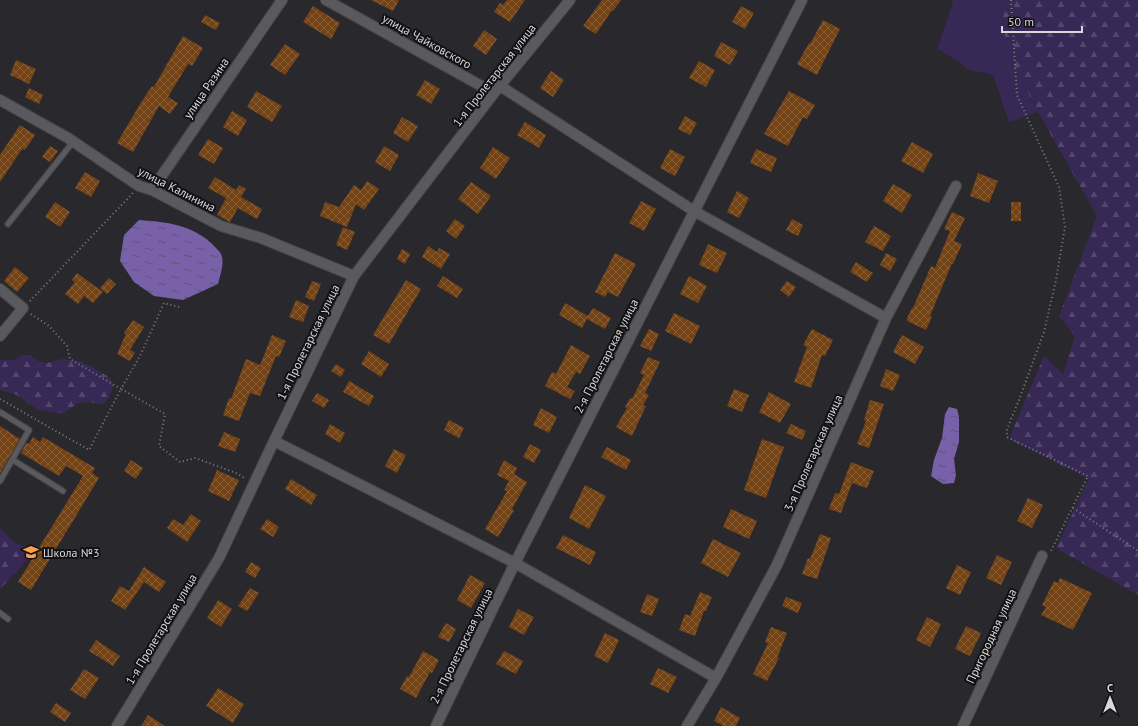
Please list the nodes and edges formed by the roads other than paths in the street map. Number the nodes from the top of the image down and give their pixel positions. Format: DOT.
graph roads {
  1 [pos="282,0"];
  2 [pos="326,0"];
  3 [pos="570,0"];
  4 [pos="802,0"];
  5 [pos="342,4"];
  6 [pos="497,89"];
  7 [pos="0,100"];
  8 [pos="73,142"];
  9 [pos="956,186"];
  10 [pos="152,190"];
  11 [pos="694,211"];
  12 [pos="8,224"];
  13 [pos="354,276"];
  14 [pos="0,289"];
  15 [pos="886,318"];
  16 [pos="0,336"];
  17 [pos="0,412"];
  18 [pos="274,441"];
  19 [pos="13,460"];
  20 [pos="0,481"];
  21 [pos="63,491"];
  22 [pos="1042,556"];
  23 [pos="515,563"];
  24 [pos="0,613"];
  25 [pos="8,619"];
  26 [pos="716,678"];
  27 [pos="117,726"];
  28 [pos="436,726"];
  29 [pos="687,726"];
  30 [pos="963,726"];
  1 -- 10 [label="street, улица Разина"];
  2 -- 5 [label="street, улица Чайковского"];
  3 -- 6 [label="street, 1-я Пролетарская улица"];
  4 -- 11 [label="street, 2-я Пролетарская улица"];
  5 -- 6 [label="street, улица Чайковского"];
  6 -- 11 [label="street, улица Чайковского"];
  6 -- 13 [label="street, 1-я Пролетарская улица"];
  7 -- 8 [label="street, улица Калинина"];
  8 -- 10 [label="street, улица Калинина"];
  8 -- 12 [label="lane"];
  9 -- 15 [label="street, 3-я Пролетарская улица"];
  10 -- 13 [label="street, улица Калинина"];
  11 -- 15 [label="street, улица Чайковского"];
  11 -- 23 [label="street, 2-я Пролетарская улица"];
  13 -- 18 [label="street, 1-я Пролетарская улица"];
  14 -- 16 [label="street"];
  15 -- 26 [label="street, 3-я Пролетарская улица"];
  17 -- 19 [label="lane"];
  18 -- 23 [label="street"];
  18 -- 27 [label="street, 1-я Пролетарская улица"];
  19 -- 20 [label="lane"];
  19 -- 21 [label="lane"];
  22 -- 30 [label="street, Пригородная улица"];
  23 -- 26 [label="street"];
  23 -- 28 [label="street, 2-я Пролетарская улица"];
  24 -- 25 [label="lane"];
  26 -- 29 [label="street, 3-я Пролетарская улица"];
}
